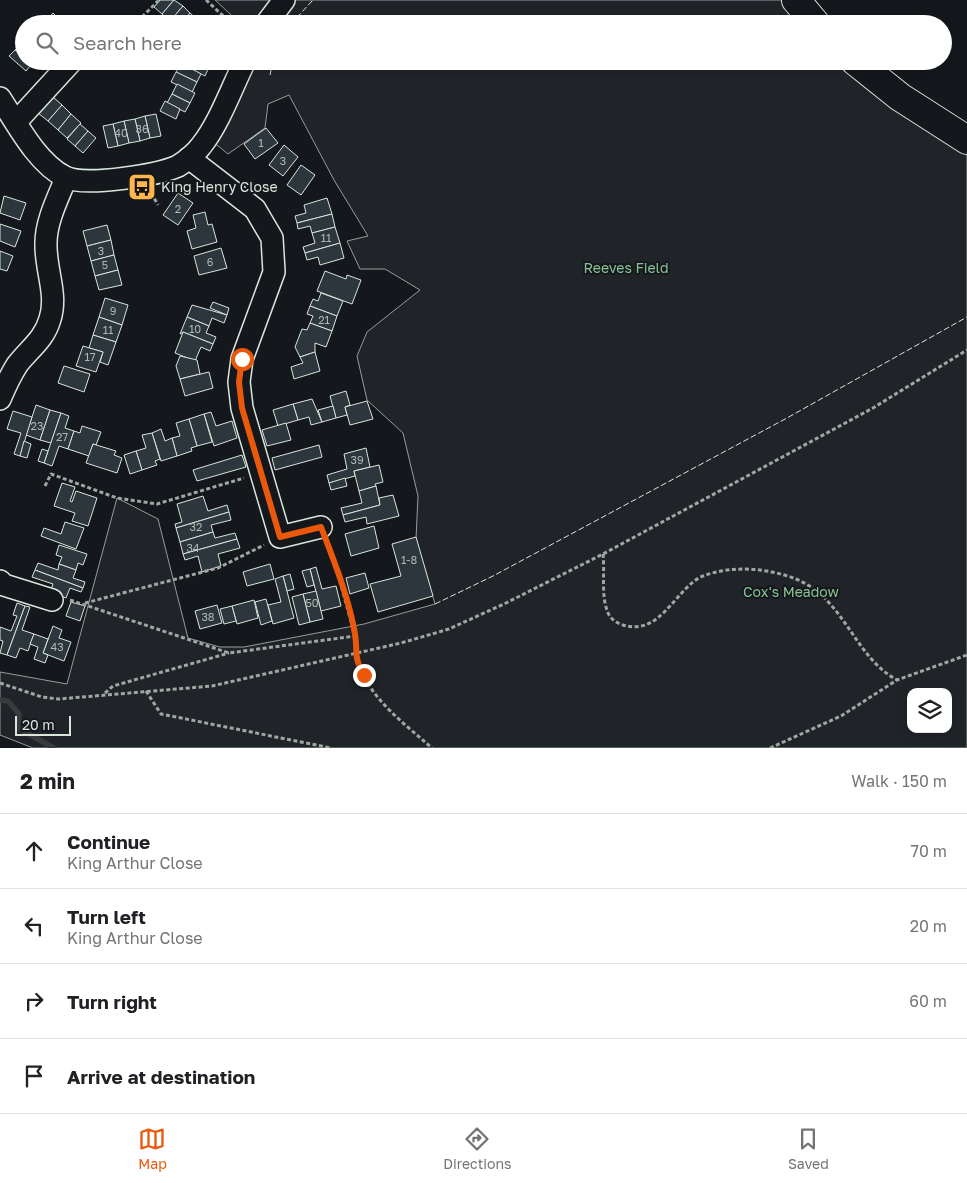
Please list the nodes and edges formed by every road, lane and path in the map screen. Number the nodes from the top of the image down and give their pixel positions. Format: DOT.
graph roads {
  1 [pos="158,0"];
  2 [pos="206,0"];
  3 [pos="284,0"];
  4 [pos="796,0"];
  5 [pos="144,15"];
  6 [pos="222,15"];
  7 [pos="273,15"];
  8 [pos="808,15"];
  9 [pos="64,70"];
  10 [pos="240,70"];
  11 [pos="866,70"];
  12 [pos="0,98"];
  13 [pos="16,122"];
  14 [pos="967,140"];
  15 [pos="188,158"];
  16 [pos="66,178"];
  17 [pos="967,350"];
  18 [pos="0,399"];
  19 [pos="261,473"];
  20 [pos="46,486"];
  21 [pos="321,527"];
  22 [pos="280,537"];
  23 [pos="603,554"];
  24 [pos="0,581"];
  25 [pos="52,600"];
  26 [pos="84,603"];
  27 [pos="355,636"];
  28 [pos="354,652"];
  29 [pos="229,653"];
  30 [pos="967,655"];
  31 [pos="897,680"];
  32 [pos="0,683"];
  33 [pos="146,691"];
  34 [pos="104,694"];
  35 [pos="331,748"];
  36 [pos="432,748"];
  37 [pos="770,748"];
  1 -- 5 [label="path"];
  2 -- 6 [label="path"];
  3 -- 7 [label="street"];
  4 -- 8 [label="highway"];
  9 -- 13 [label="street"];
  10 -- 15 [label="street"];
  11 -- 14 [label="highway"];
  12 -- 13 [label="street"];
  13 -- 16 [label="street"];
  15 -- 16 [label="street"];
  15 -- 19 [label="street"];
  16 -- 18 [label="street"];
  17 -- 23 [label="path"];
  19 -- 20 [label="path"];
  19 -- 22 [label="street"];
  21 -- 22 [label="street"];
  21 -- 27 [label="path"];
  22 -- 26 [label="path"];
  23 -- 28 [label="path"];
  23 -- 31 [label="path"];
  24 -- 25 [label="street"];
  25 -- 26 [label="path"];
  26 -- 29 [label="path"];
  27 -- 28 [label="path"];
  27 -- 29 [label="path"];
  28 -- 33 [label="path"];
  28 -- 36 [label="path"];
  29 -- 34 [label="path"];
  30 -- 31 [label="path"];
  31 -- 37 [label="path"];
  32 -- 34 [label="path"];
  33 -- 34 [label="path"];
  33 -- 35 [label="path"];
}
